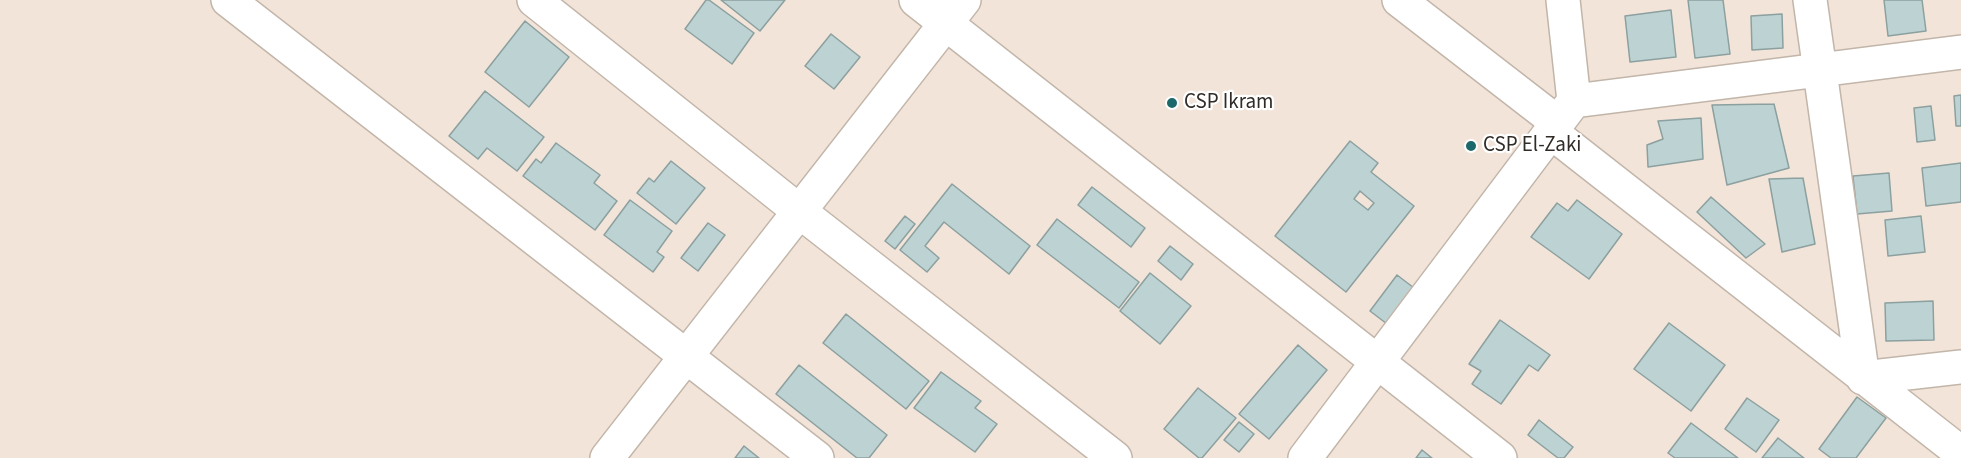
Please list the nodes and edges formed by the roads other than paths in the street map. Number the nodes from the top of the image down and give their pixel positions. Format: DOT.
graph roads {
  1 [pos="534,0"];
  2 [pos="916,0"];
  3 [pos="1399,0"];
  4 [pos="1563,0"];
  5 [pos="1810,0"];
  6 [pos="246,6"];
  7 [pos="955,12"];
  8 [pos="1961,52"];
  9 [pos="1818,70"];
  10 [pos="1561,119"];
  11 [pos="799,211"];
  12 [pos="687,356"];
  13 [pos="1378,361"];
  14 [pos="1961,367"];
  15 [pos="1863,378"];
  16 [pos="1961,453"];
  17 [pos="607,458"];
  18 [pos="817,458"];
  19 [pos="1115,458"];
  20 [pos="1305,458"];
  21 [pos="1500,458"];
  1 -- 11 [label="street"];
  2 -- 7 [label="street"];
  3 -- 10 [label="street"];
  4 -- 10 [label="street"];
  5 -- 9 [label="street"];
  6 -- 12 [label="street"];
  7 -- 11 [label="street"];
  7 -- 13 [label="street"];
  8 -- 9 [label="street"];
  9 -- 10 [label="street"];
  9 -- 15 [label="street"];
  10 -- 13 [label="street"];
  10 -- 15 [label="street"];
  11 -- 12 [label="street"];
  11 -- 19 [label="street"];
  12 -- 17 [label="street"];
  12 -- 18 [label="street"];
  13 -- 20 [label="street"];
  13 -- 21 [label="street"];
  14 -- 15 [label="street"];
  15 -- 16 [label="street"];
}
